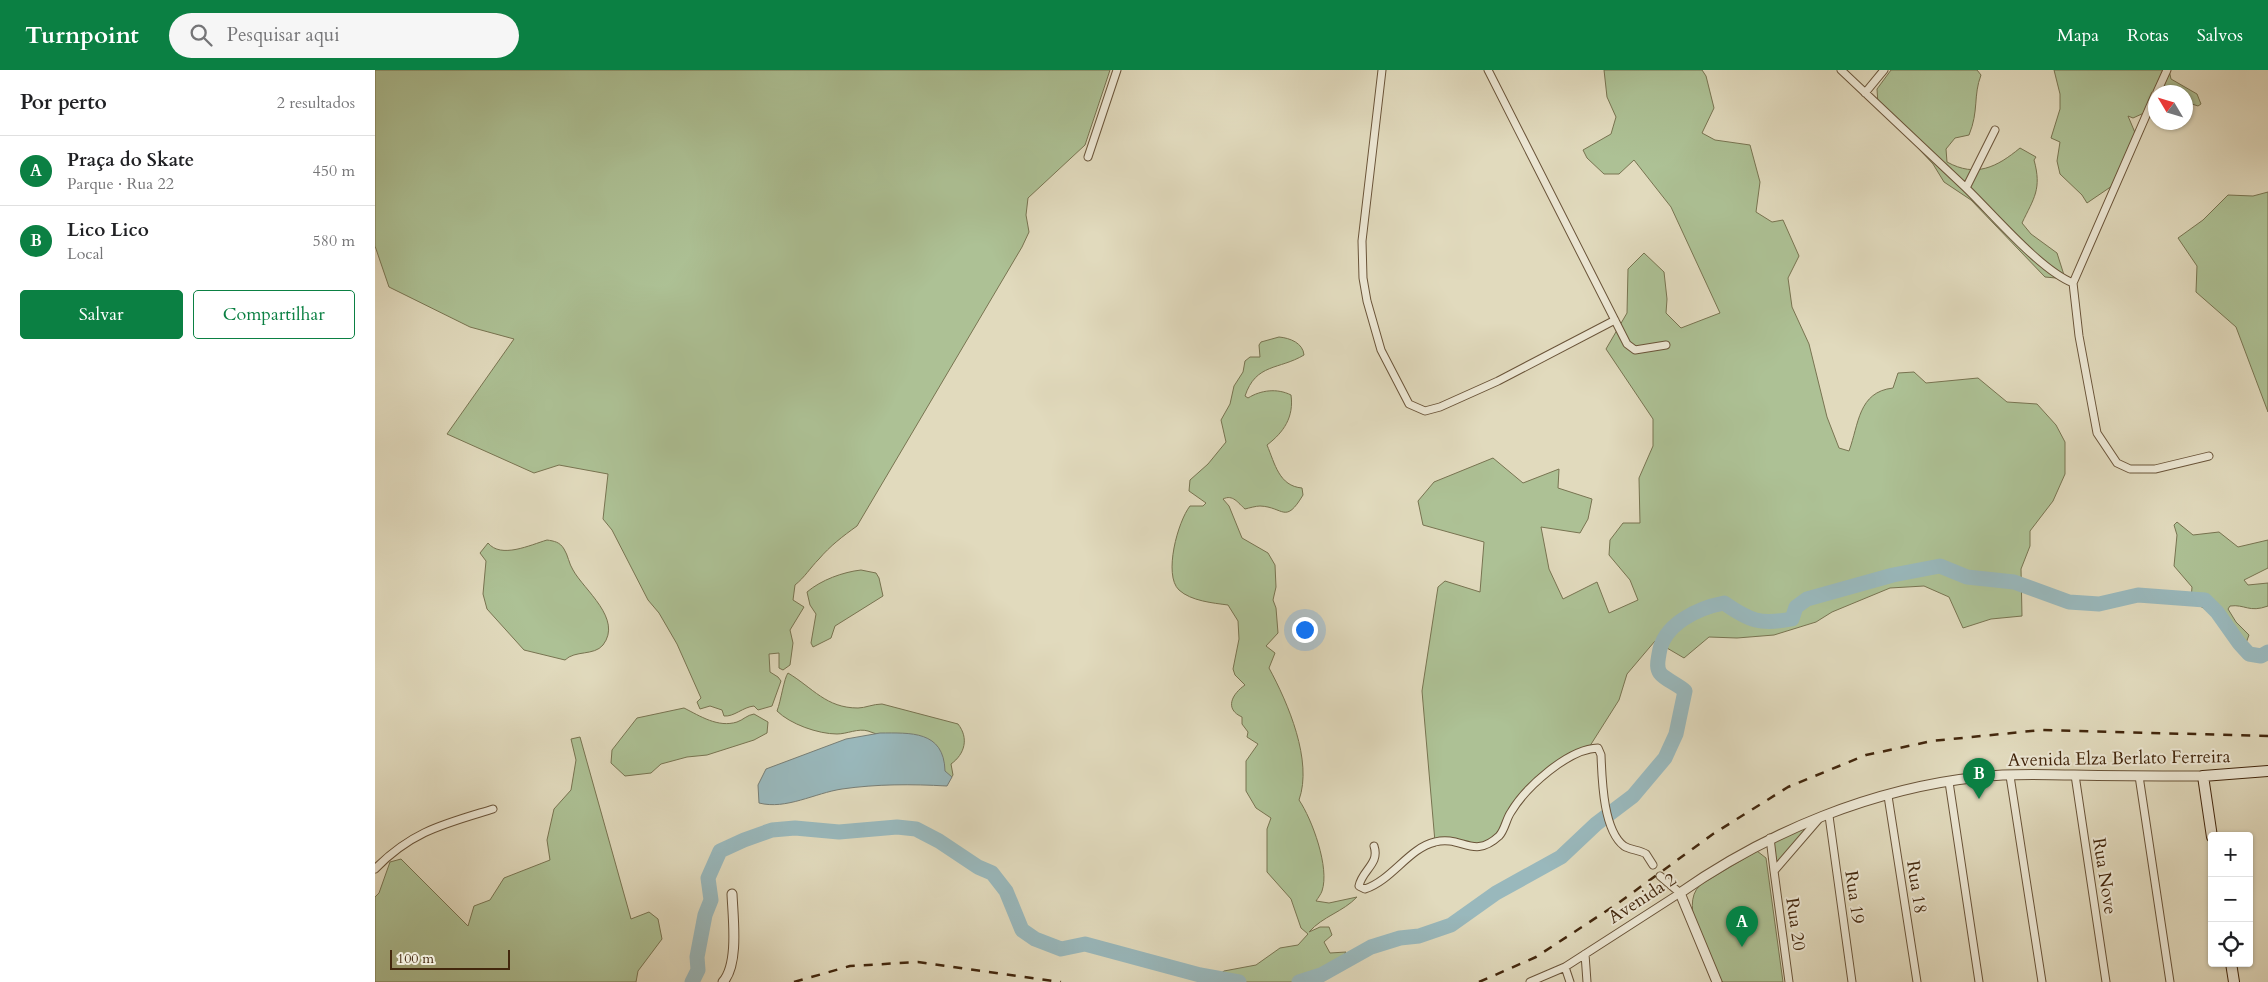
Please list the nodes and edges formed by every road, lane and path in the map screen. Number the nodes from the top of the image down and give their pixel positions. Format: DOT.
graph roads {
  1 [pos="1117,70"];
  2 [pos="1382,70"];
  3 [pos="1487,70"];
  4 [pos="1841,70"];
  5 [pos="1884,70"];
  6 [pos="2167,70"];
  7 [pos="2160,85"];
  8 [pos="1865,93"];
  9 [pos="2148,112"];
  10 [pos="1995,130"];
  11 [pos="1088,157"];
  12 [pos="1966,188"];
  13 [pos="2073,283"];
  14 [pos="1615,320"];
  15 [pos="1666,345"];
  16 [pos="2209,456"];
  17 [pos="2268,771"];
  18 [pos="2010,776"];
  19 [pos="2075,776"];
  20 [pos="2139,776"];
  21 [pos="2203,776"];
  22 [pos="1949,782"];
  23 [pos="1888,796"];
  24 [pos="493,809"];
  25 [pos="1829,816"];
  26 [pos="1818,820"];
  27 [pos="2211,832"];
  28 [pos="1770,838"];
  29 [pos="1374,846"];
  30 [pos="1653,865"];
  31 [pos="375,869"];
  32 [pos="1774,871"];
  33 [pos="1660,876"];
  34 [pos="1680,893"];
  35 [pos="732,894"];
  36 [pos="1585,954"];
  37 [pos="1565,966"];
  38 [pos="2231,967"];
  39 [pos="723,982"];
  40 [pos="1530,982"];
  41 [pos="1570,982"];
  42 [pos="1587,982"];
  43 [pos="1717,982"];
  44 [pos="1789,982"];
  45 [pos="1853,982"];
  46 [pos="1917,982"];
  47 [pos="1979,982"];
  48 [pos="2042,982"];
  49 [pos="2106,982"];
  50 [pos="2170,982"];
  51 [pos="2233,982"];
  1 -- 11 [label="street"];
  2 -- 14 [label="street"];
  3 -- 14 [label="street"];
  4 -- 8 [label="street"];
  5 -- 8 [label="street"];
  6 -- 7 [label="street"];
  8 -- 12 [label="street"];
  9 -- 13 [label="street"];
  10 -- 12 [label="street"];
  12 -- 13 [label="street"];
  13 -- 16 [label="street"];
  14 -- 15 [label="street"];
  17 -- 21 [label="main road, Avenida Elza Berlato Ferreira"];
  18 -- 19 [label="street, Avenida Elza Berlato Ferreira"];
  18 -- 22 [label="street, Avenida Elza Berlato Ferreira"];
  18 -- 48 [label="street"];
  19 -- 20 [label="street, Avenida Elza Berlato Ferreira"];
  19 -- 49 [label="street, Rua Nove"];
  20 -- 21 [label="street, Avenida Elza Berlato Ferreira"];
  20 -- 50 [label="street"];
  21 -- 27 [label="main road"];
  22 -- 23 [label="street, Avenida Elza Berlato Ferreira"];
  22 -- 47 [label="street"];
  23 -- 25 [label="street, Avenida Elza Berlato Ferreira"];
  23 -- 46 [label="street, Rua 18"];
  24 -- 31 [label="street"];
  25 -- 26 [label="street, Avenida Elza Berlato Ferreira"];
  25 -- 45 [label="street, Rua 19"];
  26 -- 28 [label="street, Avenida Elza Berlato Ferreira"];
  26 -- 32 [label="street"];
  28 -- 32 [label="street, Rua 20"];
  28 -- 34 [label="street, Avenida 2"];
  29 -- 30 [label="street"];
  32 -- 44 [label="street, Rua 20"];
  33 -- 34 [label="street"];
  34 -- 36 [label="street, Avenida 2"];
  34 -- 43 [label="street"];
  35 -- 39 [label="street"];
  36 -- 37 [label="street, Avenida 2"];
  36 -- 42 [label="street"];
  37 -- 40 [label="street, Avenida 2"];
  37 -- 41 [label="street"];
  38 -- 51 [label="main road"];
}
